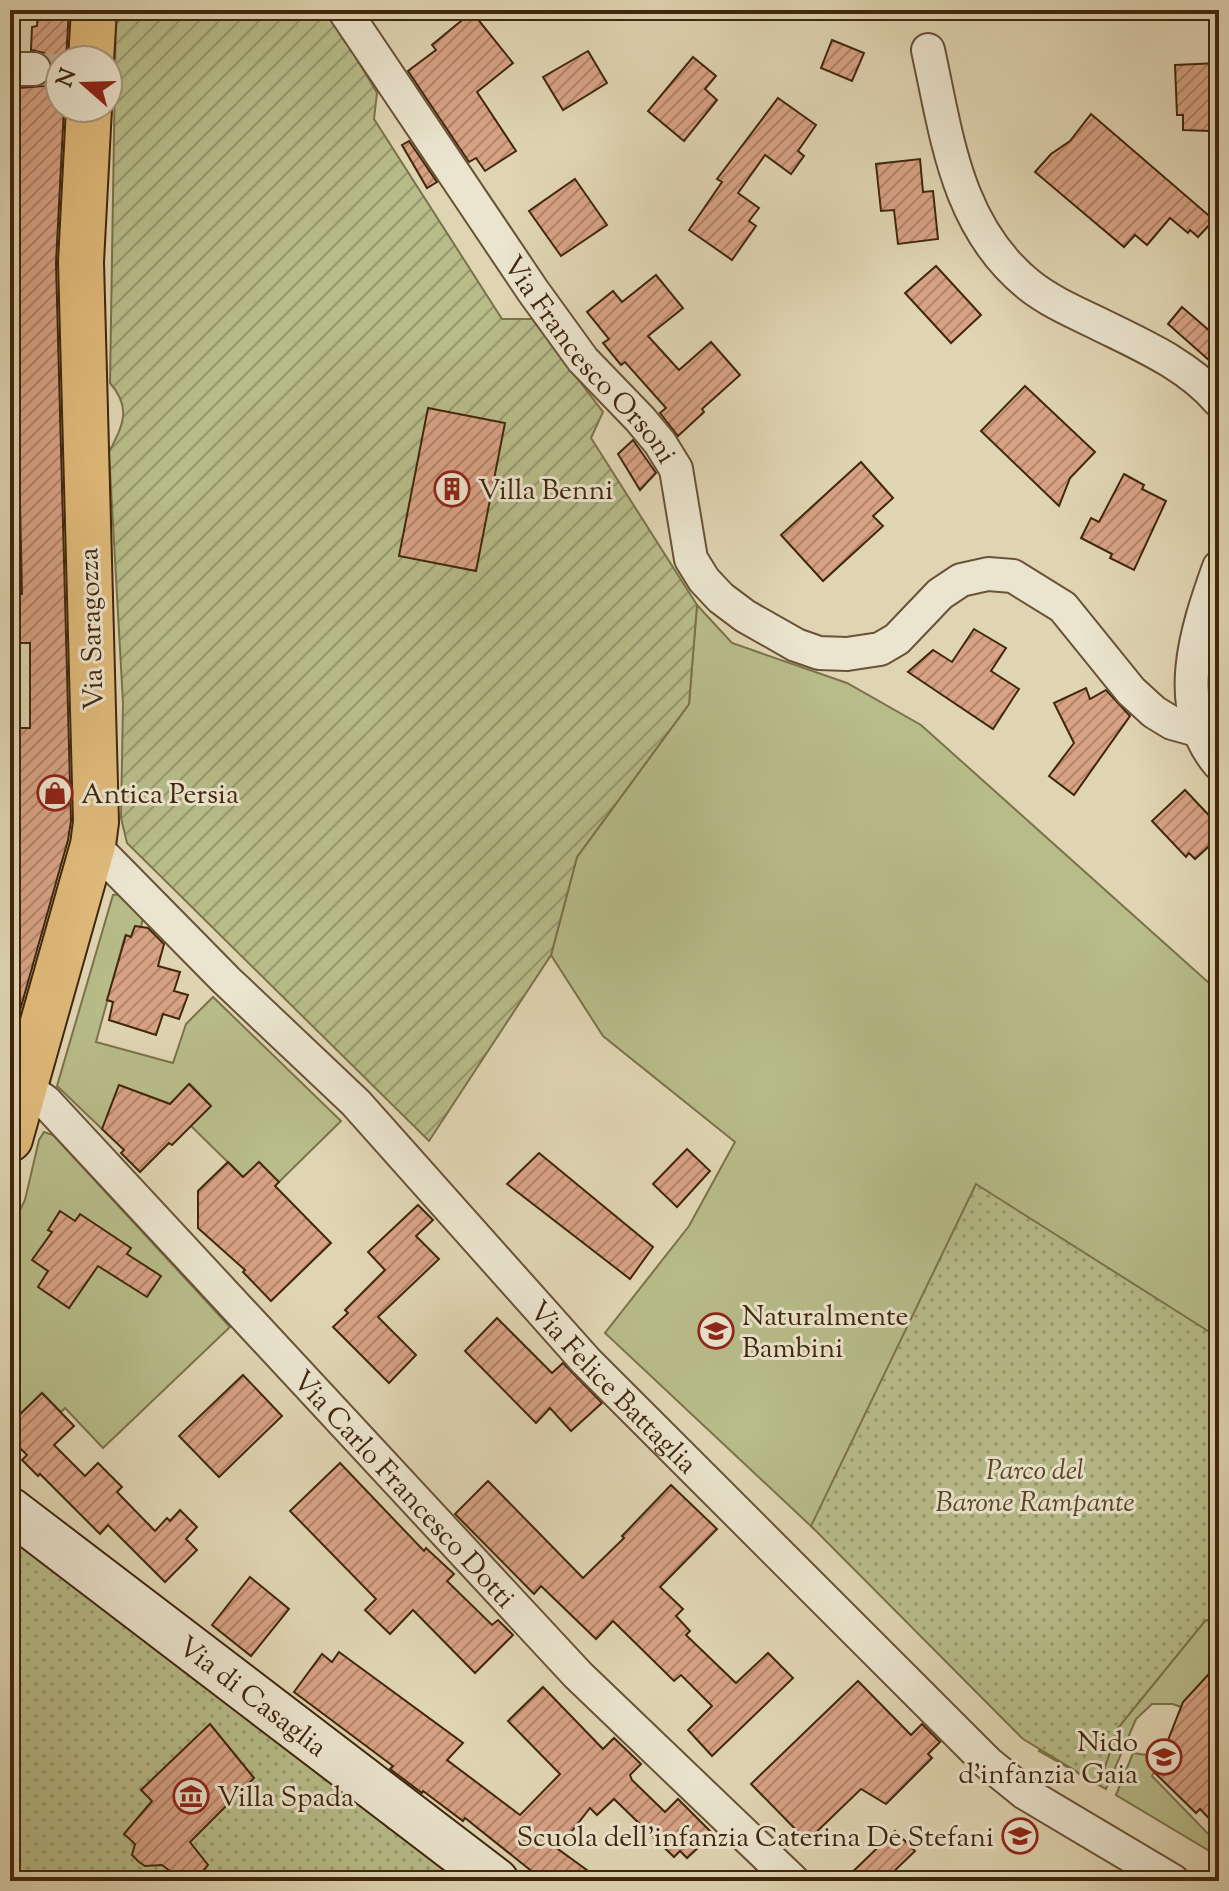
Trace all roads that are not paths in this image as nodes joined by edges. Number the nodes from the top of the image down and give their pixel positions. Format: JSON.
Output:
{"nodes":[{"id":1,"x":94,"y":10,"type":"edge"},
{"id":2,"x":344,"y":10,"type":"edge"},
{"id":3,"x":92,"y":44,"type":"edge"},
{"id":4,"x":928,"y":50,"type":"dead end"},
{"id":5,"x":88,"y":124,"type":"edge"},
{"id":6,"x":1219,"y":401,"type":"edge"},
{"id":7,"x":1219,"y":567,"type":"edge"},
{"id":8,"x":1197,"y":730,"type":"junction"},
{"id":9,"x":1219,"y":764,"type":"edge"},
{"id":10,"x":93,"y":845,"type":"junction"},
{"id":11,"x":24,"y":1087,"type":"junction"},
{"id":12,"x":10,"y":1139,"type":"edge"},
{"id":13,"x":10,"y":1510,"type":"edge"},
{"id":14,"x":496,"y":1881,"type":"edge"},
{"id":15,"x":793,"y":1881,"type":"edge"},
{"id":16,"x":1173,"y":1881,"type":"edge"}],
"edges":[{"from":1,"to":3,"type":"main road"},
{"from":2,"to":8,"type":"street","name":"Via Francesco Orsoni"},
{"from":4,"to":6,"type":"street"},
{"from":5,"to":10,"type":"main road","name":"Via Saragozza"},
{"from":7,"to":8,"type":"street"},
{"from":8,"to":9,"type":"street"},
{"from":10,"to":11,"type":"main road","name":"Via Saragozza"},
{"from":10,"to":16,"type":"street","name":"Via Felice Battaglia"},
{"from":11,"to":12,"type":"main road","name":"Via Saragozza"},
{"from":11,"to":15,"type":"street","name":"Via Carlo Francesco Dotti"},
{"from":13,"to":14,"type":"street","name":"Via di Casaglia"}]}
